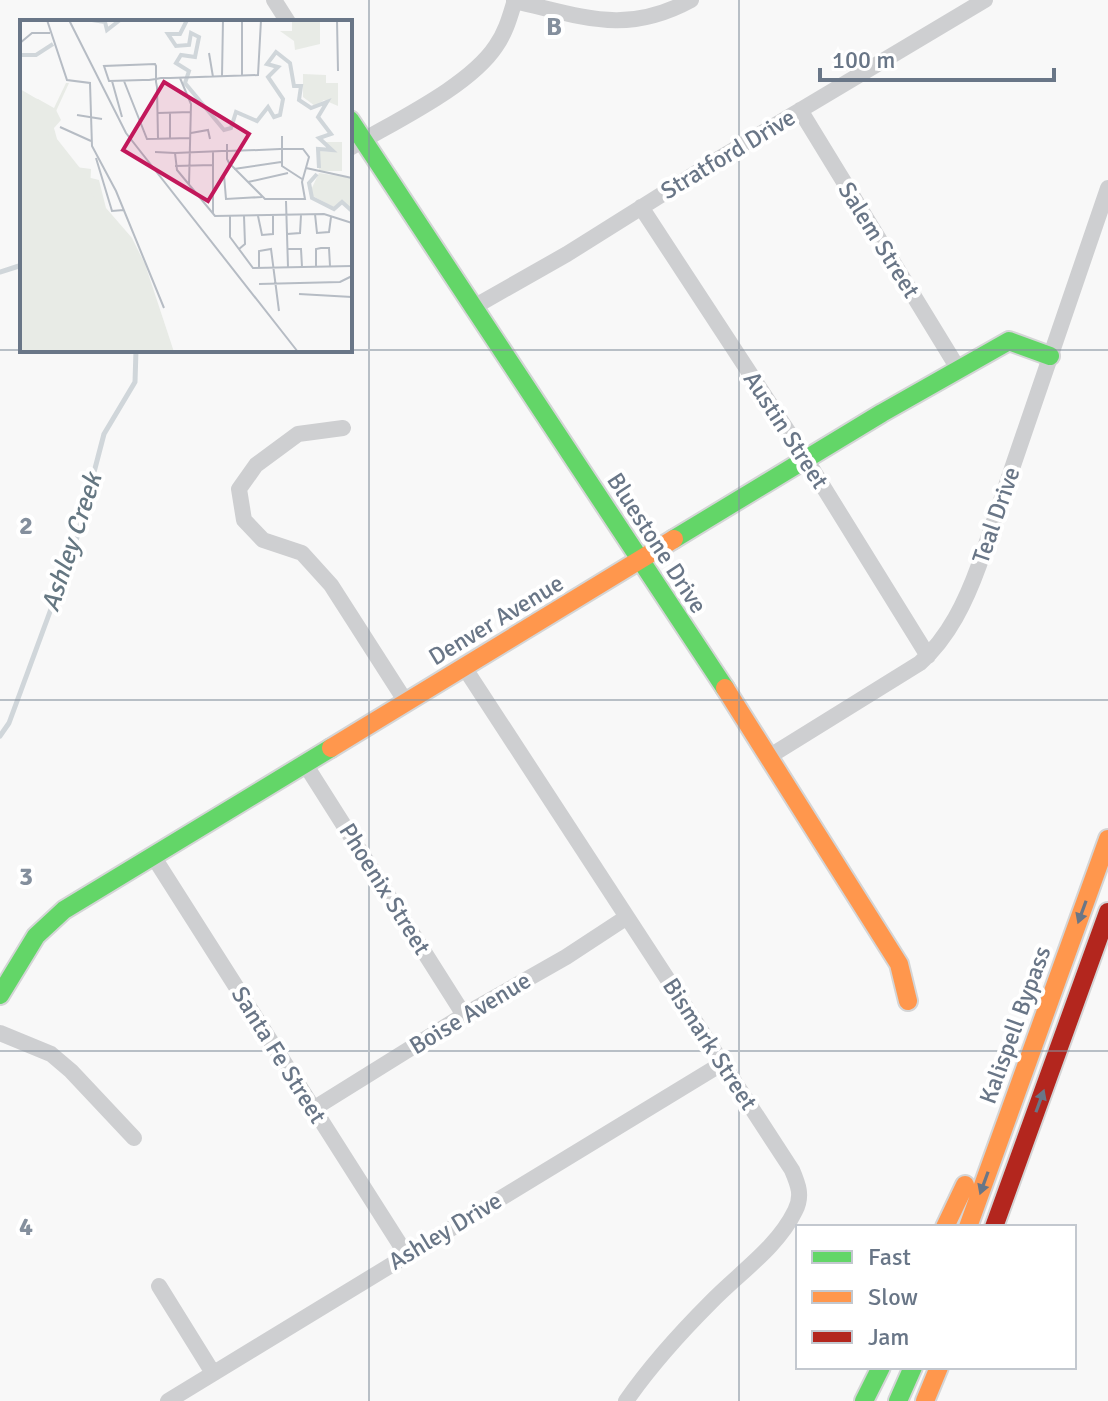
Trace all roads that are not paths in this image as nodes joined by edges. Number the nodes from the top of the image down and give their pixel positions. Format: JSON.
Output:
{"nodes":[{"id":1,"x":274,"y":0,"type":"edge"},
{"id":2,"x":514,"y":0,"type":"edge"},
{"id":3,"x":691,"y":0,"type":"edge"},
{"id":4,"x":985,"y":0,"type":"edge"},
{"id":5,"x":287,"y":20,"type":"edge"},
{"id":6,"x":800,"y":110,"type":"junction"},
{"id":7,"x":356,"y":144,"type":"edge"},
{"id":8,"x":1108,"y":188,"type":"edge"},
{"id":9,"x":641,"y":207,"type":"junction"},
{"id":10,"x":472,"y":308,"type":"junction"},
{"id":11,"x":1050,"y":356,"type":"junction"},
{"id":12,"x":959,"y":370,"type":"junction"},
{"id":13,"x":343,"y":428,"type":"dead end"},
{"id":14,"x":806,"y":459,"type":"junction"},
{"id":15,"x":639,"y":561,"type":"junction"},
{"id":16,"x":928,"y":656,"type":"junction"},
{"id":17,"x":464,"y":667,"type":"junction"},
{"id":18,"x":406,"y":702,"type":"junction"},
{"id":19,"x":770,"y":756,"type":"junction"},
{"id":20,"x":305,"y":764,"type":"junction"},
{"id":21,"x":1108,"y":839,"type":"edge"},
{"id":22,"x":153,"y":856,"type":"junction"},
{"id":23,"x":1108,"y":912,"type":"edge"},
{"id":24,"x":627,"y":917,"type":"junction"},
{"id":25,"x":0,"y":995,"type":"edge"},
{"id":26,"x":908,"y":1001,"type":"dead end"},
{"id":27,"x":464,"y":1015,"type":"junction"},
{"id":28,"x":0,"y":1033,"type":"edge"},
{"id":29,"x":723,"y":1063,"type":"junction"},
{"id":30,"x":1025,"y":1069,"type":"junction"},
{"id":31,"x":313,"y":1109,"type":"junction"},
{"id":32,"x":134,"y":1138,"type":"dead end"},
{"id":33,"x":946,"y":1225,"type":"edge"},
{"id":34,"x":969,"y":1225,"type":"edge"},
{"id":35,"x":995,"y":1225,"type":"edge"},
{"id":36,"x":406,"y":1254,"type":"junction"},
{"id":37,"x":159,"y":1286,"type":"dead end"},
{"id":38,"x":880,"y":1369,"type":"edge"},
{"id":39,"x":912,"y":1369,"type":"edge"},
{"id":40,"x":938,"y":1369,"type":"edge"},
{"id":41,"x":213,"y":1373,"type":"junction"},
{"id":42,"x":168,"y":1401,"type":"edge"},
{"id":43,"x":626,"y":1401,"type":"edge"},
{"id":44,"x":864,"y":1401,"type":"edge"},
{"id":45,"x":898,"y":1401,"type":"edge"},
{"id":46,"x":925,"y":1401,"type":"edge"}],
"edges":[{"from":1,"to":5,"type":"street"},
{"from":2,"to":3,"type":"street"},
{"from":2,"to":7,"type":"street"},
{"from":4,"to":6,"type":"street","name":"Stratford Drive"},
{"from":6,"to":9,"type":"street","name":"Stratford Drive"},
{"from":6,"to":12,"type":"street","name":"Salem Street"},
{"from":7,"to":10,"type":"main road","name":"Bluestone Drive"},
{"from":8,"to":11,"type":"street","name":"Teal Drive"},
{"from":9,"to":10,"type":"street","name":"Stratford Drive"},
{"from":9,"to":14,"type":"street","name":"Austin Street"},
{"from":10,"to":15,"type":"main road","name":"Bluestone Drive"},
{"from":11,"to":12,"type":"main road","name":"Denver Avenue"},
{"from":11,"to":16,"type":"street","name":"Teal Drive"},
{"from":12,"to":14,"type":"main road","name":"Denver Avenue"},
{"from":13,"to":18,"type":"street"},
{"from":14,"to":15,"type":"main road","name":"Denver Avenue"},
{"from":14,"to":16,"type":"street","name":"Austin Street"},
{"from":15,"to":17,"type":"main road","name":"Denver Avenue"},
{"from":15,"to":19,"type":"main road","name":"Bluestone Drive"},
{"from":16,"to":19,"type":"street","name":"Teal Drive"},
{"from":17,"to":18,"type":"main road","name":"Denver Avenue"},
{"from":17,"to":24,"type":"street","name":"Bismark Street"},
{"from":18,"to":20,"type":"main road","name":"Denver Avenue"},
{"from":19,"to":26,"type":"main road","name":"Bluestone Drive"},
{"from":20,"to":22,"type":"main road","name":"Denver Avenue"},
{"from":20,"to":27,"type":"street","name":"Phoenix Street"},
{"from":21,"to":30,"type":"main road","name":"Kalispell Bypass","one_way":true},
{"from":22,"to":25,"type":"main road","name":"Denver Avenue"},
{"from":22,"to":31,"type":"street","name":"Santa Fe Street"},
{"from":35,"to":23,"type":"main road","name":"Kalispell Bypass","one_way":true},
{"from":24,"to":27,"type":"street","name":"Boise Avenue"},
{"from":24,"to":29,"type":"street","name":"Bismark Street"},
{"from":27,"to":31,"type":"street","name":"Boise Avenue"},
{"from":28,"to":32,"type":"street"},
{"from":29,"to":36,"type":"street","name":"Ashley Drive"},
{"from":29,"to":43,"type":"street","name":"Bismark Street"},
{"from":30,"to":33,"type":"main road"},
{"from":30,"to":34,"type":"main road","name":"Kalispell Bypass","one_way":true},
{"from":31,"to":36,"type":"street","name":"Santa Fe Street"},
{"from":36,"to":41,"type":"street","name":"Ashley Drive"},
{"from":37,"to":41,"type":"street"},
{"from":38,"to":44,"type":"main road"},
{"from":39,"to":45,"type":"main road"},
{"from":40,"to":46,"type":"main road"},
{"from":41,"to":42,"type":"street","name":"Ashley Drive"}]}
